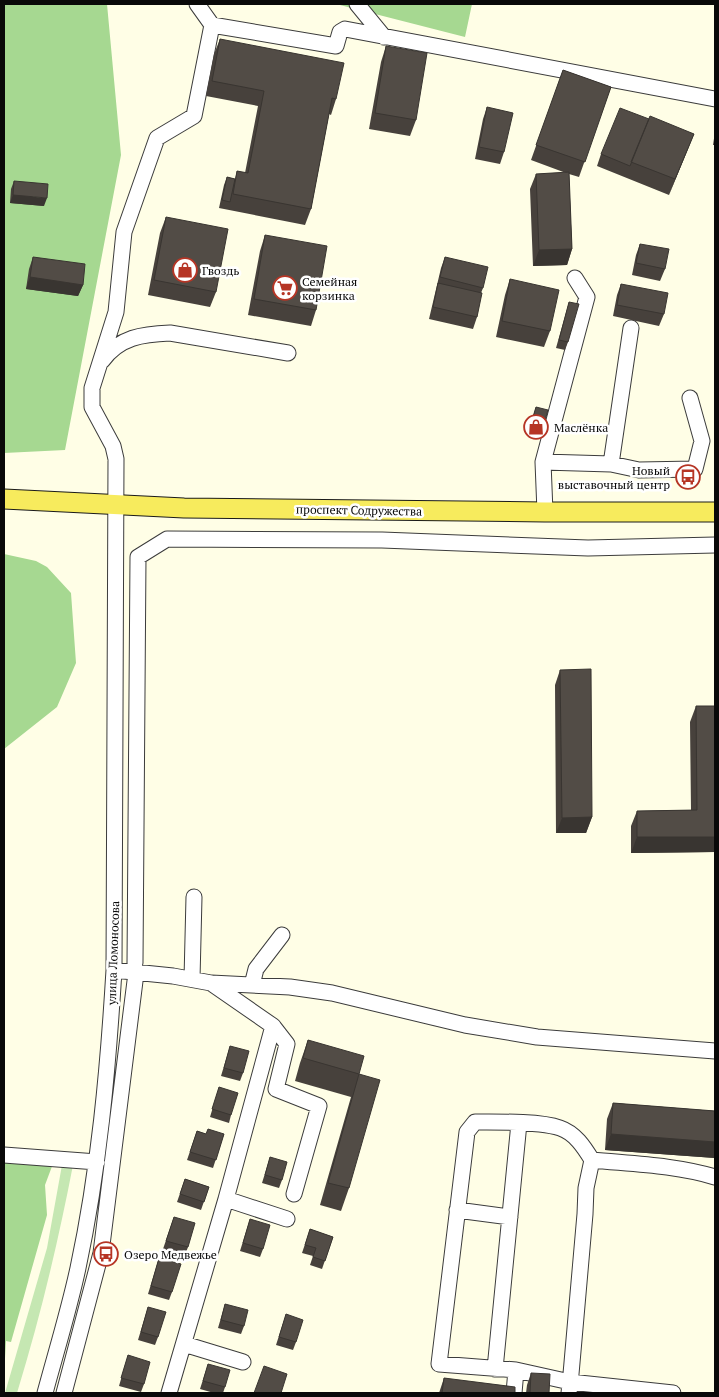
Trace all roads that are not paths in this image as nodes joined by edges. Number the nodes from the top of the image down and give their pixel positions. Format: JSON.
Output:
{"nodes":[{"id":1,"x":197,"y":4,"type":"edge"},
{"id":2,"x":357,"y":4,"type":"edge"},
{"id":3,"x":212,"y":25,"type":"junction"},
{"id":4,"x":384,"y":37,"type":"junction"},
{"id":5,"x":715,"y":99,"type":"edge"},
{"id":6,"x":575,"y":278,"type":"dead end"},
{"id":7,"x":631,"y":328,"type":"dead end"},
{"id":8,"x":288,"y":353,"type":"dead end"},
{"id":9,"x":96,"y":370,"type":"junction"},
{"id":10,"x":690,"y":398,"type":"dead end"},
{"id":11,"x":543,"y":462,"type":"junction"},
{"id":12,"x":611,"y":464,"type":"junction"},
{"id":13,"x":4,"y":499,"type":"edge"},
{"id":14,"x":117,"y":506,"type":"junction"},
{"id":15,"x":544,"y":512,"type":"junction"},
{"id":16,"x":715,"y":512,"type":"edge"},
{"id":17,"x":715,"y":545,"type":"edge"},
{"id":18,"x":194,"y":897,"type":"dead end"},
{"id":19,"x":282,"y":935,"type":"dead end"},
{"id":20,"x":134,"y":963,"type":"dead end"},
{"id":21,"x":114,"y":970,"type":"junction"},
{"id":22,"x":192,"y":978,"type":"junction"},
{"id":23,"x":135,"y":981,"type":"dead end"},
{"id":24,"x":211,"y":983,"type":"junction"},
{"id":25,"x":252,"y":985,"type":"junction"},
{"id":26,"x":273,"y":1026,"type":"junction"},
{"id":27,"x":715,"y":1051,"type":"edge"},
{"id":28,"x":519,"y":1123,"type":"junction"},
{"id":29,"x":4,"y":1155,"type":"edge"},
{"id":30,"x":592,"y":1160,"type":"junction"},
{"id":31,"x":97,"y":1162,"type":"junction"},
{"id":32,"x":715,"y":1177,"type":"edge"},
{"id":33,"x":294,"y":1194,"type":"dead end"},
{"id":34,"x":226,"y":1199,"type":"junction"},
{"id":35,"x":457,"y":1210,"type":"junction"},
{"id":36,"x":510,"y":1217,"type":"junction"},
{"id":37,"x":287,"y":1219,"type":"dead end"},
{"id":38,"x":184,"y":1344,"type":"junction"},
{"id":39,"x":243,"y":1362,"type":"dead end"},
{"id":40,"x":495,"y":1369,"type":"junction"},
{"id":41,"x":516,"y":1370,"type":"junction"},
{"id":42,"x":570,"y":1388,"type":"edge"},
{"id":43,"x":45,"y":1393,"type":"edge"},
{"id":44,"x":64,"y":1393,"type":"edge"},
{"id":45,"x":169,"y":1393,"type":"edge"},
{"id":46,"x":514,"y":1393,"type":"edge"},
{"id":47,"x":673,"y":1393,"type":"edge"}],
"edges":[{"from":1,"to":3,"type":"street"},
{"from":2,"to":4,"type":"street"},
{"from":3,"to":4,"type":"street"},
{"from":3,"to":9,"type":"street","name":"улица Ломоносова"},
{"from":4,"to":5,"type":"street"},
{"from":6,"to":11,"type":"street"},
{"from":7,"to":12,"type":"street"},
{"from":8,"to":9,"type":"street"},
{"from":9,"to":14,"type":"street","name":"улица Ломоносова"},
{"from":10,"to":12,"type":"street"},
{"from":11,"to":12,"type":"street"},
{"from":11,"to":15,"type":"street"},
{"from":13,"to":14,"type":"main road","name":"проспект Содружества"},
{"from":14,"to":15,"type":"main road","name":"проспект Содружества"},
{"from":14,"to":21,"type":"street","name":"улица Ломоносова"},
{"from":15,"to":16,"type":"main road","name":"проспект Содружества"},
{"from":17,"to":20,"type":"street"},
{"from":18,"to":22,"type":"street"},
{"from":19,"to":25,"type":"street"},
{"from":21,"to":22,"type":"street"},
{"from":21,"to":31,"type":"street","name":"улица Ломоносова"},
{"from":22,"to":24,"type":"street"},
{"from":23,"to":44,"type":"street"},
{"from":24,"to":25,"type":"street"},
{"from":24,"to":26,"type":"street"},
{"from":25,"to":27,"type":"street"},
{"from":26,"to":33,"type":"street"},
{"from":26,"to":34,"type":"street"},
{"from":28,"to":30,"type":"street"},
{"from":28,"to":35,"type":"street"},
{"from":28,"to":36,"type":"street"},
{"from":29,"to":31,"type":"street"},
{"from":30,"to":32,"type":"street"},
{"from":30,"to":42,"type":"street"},
{"from":31,"to":43,"type":"street","name":"улица Ломоносова"},
{"from":34,"to":37,"type":"street"},
{"from":34,"to":38,"type":"street"},
{"from":35,"to":36,"type":"street"},
{"from":35,"to":40,"type":"street"},
{"from":36,"to":40,"type":"street"},
{"from":38,"to":39,"type":"street"},
{"from":38,"to":45,"type":"street"},
{"from":40,"to":41,"type":"street"},
{"from":41,"to":42,"type":"street"},
{"from":41,"to":46,"type":"street"},
{"from":42,"to":47,"type":"street"}]}
